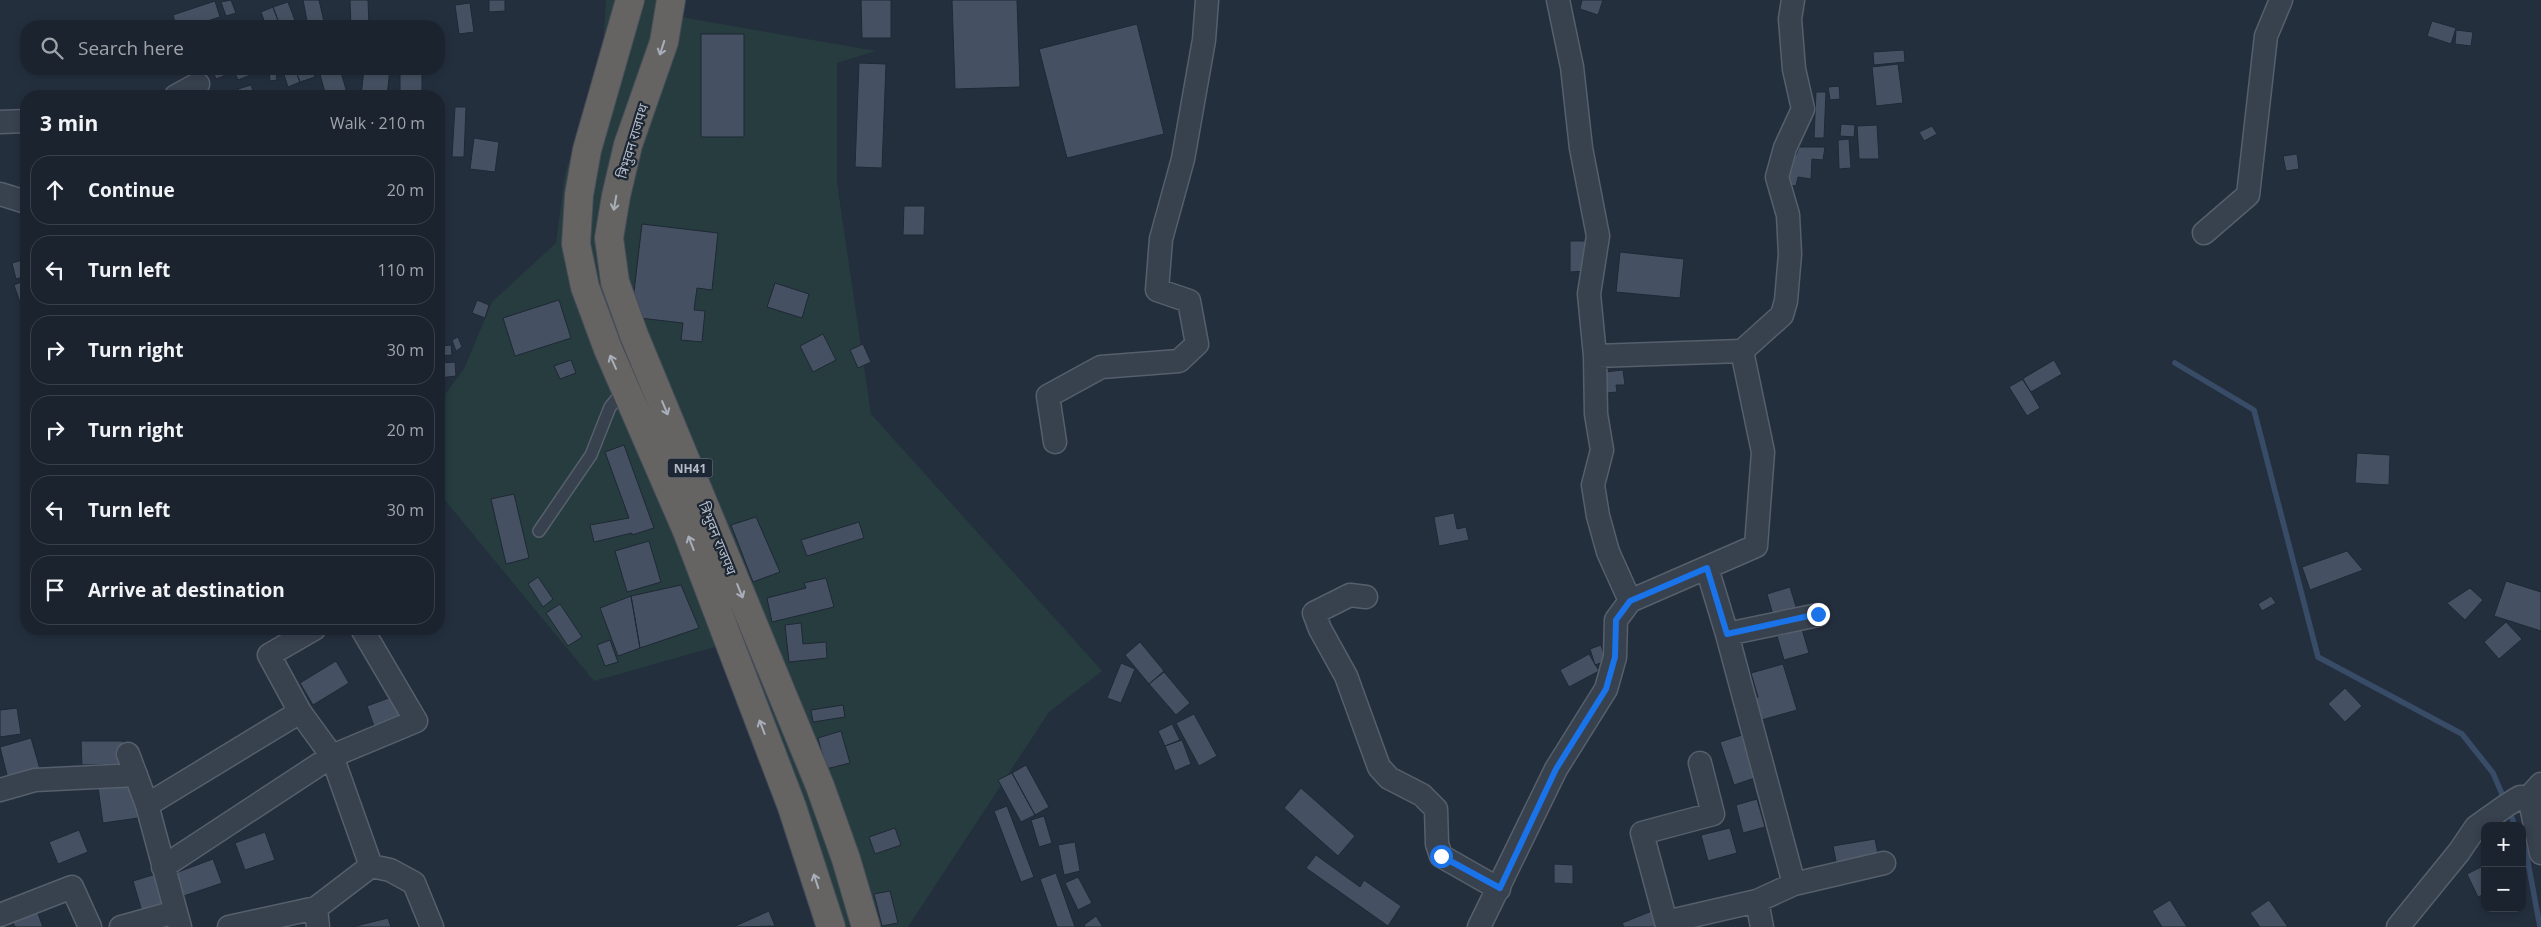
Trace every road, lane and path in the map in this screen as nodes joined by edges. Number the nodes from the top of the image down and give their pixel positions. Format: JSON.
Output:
{"nodes":[{"id":1,"x":630,"y":0,"type":"edge"},
{"id":2,"x":671,"y":0,"type":"edge"},
{"id":3,"x":1207,"y":0,"type":"edge"},
{"id":4,"x":1558,"y":0,"type":"edge"},
{"id":5,"x":1792,"y":0,"type":"edge"},
{"id":6,"x":2281,"y":0,"type":"edge"},
{"id":7,"x":198,"y":84,"type":"dead end"},
{"id":8,"x":187,"y":90,"type":"edge"},
{"id":9,"x":20,"y":121,"type":"edge"},
{"id":10,"x":0,"y":122,"type":"edge"},
{"id":11,"x":0,"y":194,"type":"edge"},
{"id":12,"x":20,"y":202,"type":"edge"},
{"id":13,"x":20,"y":205,"type":"edge"},
{"id":14,"x":0,"y":209,"type":"edge"},
{"id":15,"x":2204,"y":233,"type":"dead end"},
{"id":16,"x":1742,"y":351,"type":"junction"},
{"id":17,"x":1595,"y":356,"type":"junction"},
{"id":18,"x":639,"y":385,"type":"junction"},
{"id":19,"x":1054,"y":442,"type":"dead end"},
{"id":20,"x":539,"y":531,"type":"dead end"},
{"id":21,"x":1707,"y":568,"type":"junction"},
{"id":22,"x":1366,"y":597,"type":"dead end"},
{"id":23,"x":1630,"y":601,"type":"junction"},
{"id":24,"x":1818,"y":614,"type":"dead end"},
{"id":25,"x":1727,"y":634,"type":"junction"},
{"id":26,"x":304,"y":635,"type":"edge"},
{"id":27,"x":366,"y":635,"type":"edge"},
{"id":28,"x":300,"y":712,"type":"junction"},
{"id":29,"x":128,"y":754,"type":"dead end"},
{"id":30,"x":332,"y":756,"type":"junction"},
{"id":31,"x":1700,"y":763,"type":"dead end"},
{"id":32,"x":136,"y":775,"type":"junction"},
{"id":33,"x":0,"y":790,"type":"edge"},
{"id":34,"x":2524,"y":796,"type":"edge"},
{"id":35,"x":146,"y":805,"type":"junction"},
{"id":36,"x":2541,"y":854,"type":"edge"},
{"id":37,"x":1884,"y":863,"type":"dead end"},
{"id":38,"x":371,"y":866,"type":"junction"},
{"id":39,"x":163,"y":867,"type":"junction"},
{"id":40,"x":1794,"y":884,"type":"junction"},
{"id":41,"x":1500,"y":888,"type":"junction"},
{"id":42,"x":1757,"y":901,"type":"junction"},
{"id":43,"x":0,"y":915,"type":"edge"},
{"id":44,"x":317,"y":918,"type":"edge"},
{"id":45,"x":177,"y":920,"type":"edge"},
{"id":46,"x":90,"y":927,"type":"edge"},
{"id":47,"x":121,"y":927,"type":"edge"},
{"id":48,"x":229,"y":927,"type":"edge"},
{"id":49,"x":432,"y":927,"type":"edge"},
{"id":50,"x":831,"y":927,"type":"edge"},
{"id":51,"x":866,"y":927,"type":"edge"},
{"id":52,"x":1479,"y":927,"type":"edge"},
{"id":53,"x":1762,"y":927,"type":"edge"},
{"id":54,"x":2398,"y":927,"type":"edge"}],
"edges":[{"from":18,"to":1,"type":"highway","name":"त्रिभुवन राजपथ","number":"NH41","one_way":true},
{"from":2,"to":18,"type":"highway","name":"त्रिभुवन राजपथ","number":"NH41","one_way":true},
{"from":3,"to":19,"type":"street"},
{"from":4,"to":17,"type":"street"},
{"from":5,"to":16,"type":"street"},
{"from":6,"to":15,"type":"street"},
{"from":7,"to":8,"type":"street"},
{"from":9,"to":10,"type":"street"},
{"from":11,"to":12,"type":"street"},
{"from":13,"to":14,"type":"street"},
{"from":16,"to":17,"type":"street"},
{"from":16,"to":21,"type":"street"},
{"from":17,"to":23,"type":"street"},
{"from":18,"to":20,"type":"lane"},
{"from":50,"to":18,"type":"highway","name":"त्रिभुवन राजपथ","number":"NH41","one_way":true},
{"from":18,"to":51,"type":"highway","name":"त्रिभुवन राजपथ","number":"NH41","one_way":true},
{"from":21,"to":23,"type":"street"},
{"from":21,"to":25,"type":"street"},
{"from":22,"to":41,"type":"street"},
{"from":23,"to":41,"type":"street"},
{"from":24,"to":25,"type":"street"},
{"from":25,"to":40,"type":"street"},
{"from":26,"to":28,"type":"street"},
{"from":27,"to":30,"type":"street"},
{"from":28,"to":30,"type":"street"},
{"from":28,"to":35,"type":"street"},
{"from":29,"to":32,"type":"street"},
{"from":30,"to":38,"type":"street"},
{"from":30,"to":39,"type":"street"},
{"from":31,"to":42,"type":"street"},
{"from":32,"to":33,"type":"street"},
{"from":32,"to":35,"type":"street"},
{"from":34,"to":36,"type":"street"},
{"from":34,"to":54,"type":"street"},
{"from":35,"to":39,"type":"street"},
{"from":37,"to":40,"type":"street"},
{"from":38,"to":44,"type":"street"},
{"from":38,"to":49,"type":"street"},
{"from":39,"to":45,"type":"street"},
{"from":40,"to":42,"type":"street"},
{"from":41,"to":52,"type":"street"},
{"from":42,"to":53,"type":"street"},
{"from":43,"to":46,"type":"street"},
{"from":44,"to":48,"type":"street"},
{"from":45,"to":47,"type":"street"}]}
